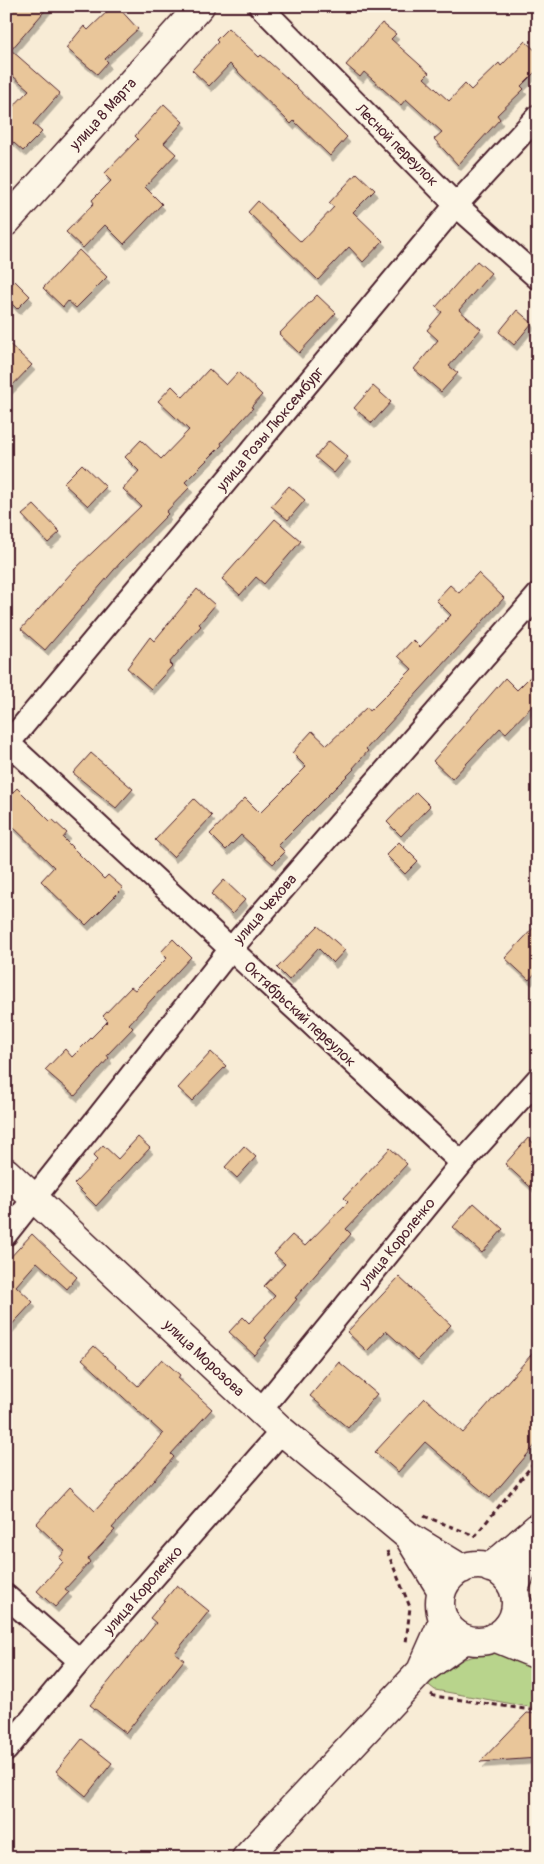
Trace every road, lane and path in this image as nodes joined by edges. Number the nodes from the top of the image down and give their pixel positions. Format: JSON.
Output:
{"nodes":[{"id":1,"x":200,"y":6,"type":"edge"},
{"id":2,"x":260,"y":6,"type":"edge"},
{"id":3,"x":538,"y":116,"type":"edge"},
{"id":4,"x":456,"y":205,"type":"junction"},
{"id":5,"x":6,"y":222,"type":"edge"},
{"id":6,"x":538,"y":278,"type":"edge"},
{"id":7,"x":538,"y":596,"type":"edge"},
{"id":8,"x":7,"y":744,"type":"edge"},
{"id":9,"x":230,"y":950,"type":"junction"},
{"id":10,"x":538,"y":1079,"type":"edge"},
{"id":11,"x":462,"y":1163,"type":"junction"},
{"id":12,"x":6,"y":1172,"type":"edge"},
{"id":13,"x":35,"y":1200,"type":"junction"},
{"id":14,"x":6,"y":1234,"type":"edge"},
{"id":15,"x":260,"y":1411,"type":"junction"},
{"id":16,"x":282,"y":1432,"type":"junction"},
{"id":17,"x":538,"y":1527,"type":"edge"},
{"id":18,"x":538,"y":1532,"type":"edge"},
{"id":19,"x":408,"y":1536,"type":"junction"},
{"id":20,"x":490,"y":1568,"type":"junction"},
{"id":21,"x":462,"y":1569,"type":"junction"},
{"id":22,"x":442,"y":1590,"type":"junction"},
{"id":23,"x":6,"y":1596,"type":"edge"},
{"id":24,"x":516,"y":1596,"type":"junction"},
{"id":25,"x":444,"y":1620,"type":"junction"},
{"id":26,"x":538,"y":1635,"type":"edge"},
{"id":27,"x":494,"y":1637,"type":"junction"},
{"id":28,"x":465,"y":1639,"type":"junction"},
{"id":29,"x":538,"y":1655,"type":"edge"},
{"id":30,"x":80,"y":1661,"type":"junction"},
{"id":31,"x":421,"y":1671,"type":"junction"},
{"id":32,"x":6,"y":1750,"type":"edge"},
{"id":33,"x":246,"y":1858,"type":"edge"}],
"edges":[{"from":1,"to":5,"type":"street","name":"улица 8 Марта"},
{"from":2,"to":4,"type":"street","name":"Лесной переулок"},
{"from":3,"to":4,"type":"street","name":"улица Розы Люксембург"},
{"from":4,"to":6,"type":"street","name":"Лесной переулок"},
{"from":4,"to":8,"type":"street","name":"улица Розы Люксембург"},
{"from":7,"to":9,"type":"street","name":"улица Чехова"},
{"from":8,"to":9,"type":"street","name":"Октябрьский переулок"},
{"from":9,"to":11,"type":"street","name":"Октябрьский переулок"},
{"from":9,"to":13,"type":"street","name":"улица Чехова"},
{"from":10,"to":11,"type":"street","name":"улица Короленко"},
{"from":11,"to":15,"type":"street","name":"улица Короленко"},
{"from":12,"to":13,"type":"street","name":"улица Морозова"},
{"from":13,"to":14,"type":"street","name":"улица Чехова"},
{"from":13,"to":15,"type":"street","name":"улица Морозова"},
{"from":15,"to":16,"type":"street","name":"улица Морозова"},
{"from":16,"to":19,"type":"street","name":"улица Морозова"},
{"from":16,"to":30,"type":"street","name":"улица Короленко"},
{"from":17,"to":20,"type":"street"},
{"from":18,"to":24,"type":"street"},
{"from":19,"to":21,"type":"street"},
{"from":19,"to":22,"type":"street"},
{"from":20,"to":21,"type":"street"},
{"from":20,"to":24,"type":"street"},
{"from":21,"to":22,"type":"street"},
{"from":22,"to":25,"type":"street"},
{"from":23,"to":30,"type":"street"},
{"from":24,"to":26,"type":"street"},
{"from":24,"to":27,"type":"street"},
{"from":25,"to":28,"type":"street"},
{"from":25,"to":31,"type":"street"},
{"from":27,"to":28,"type":"street"},
{"from":27,"to":29,"type":"street"},
{"from":28,"to":31,"type":"street"},
{"from":30,"to":32,"type":"street","name":"улица Короленко"},
{"from":31,"to":33,"type":"street"}]}
